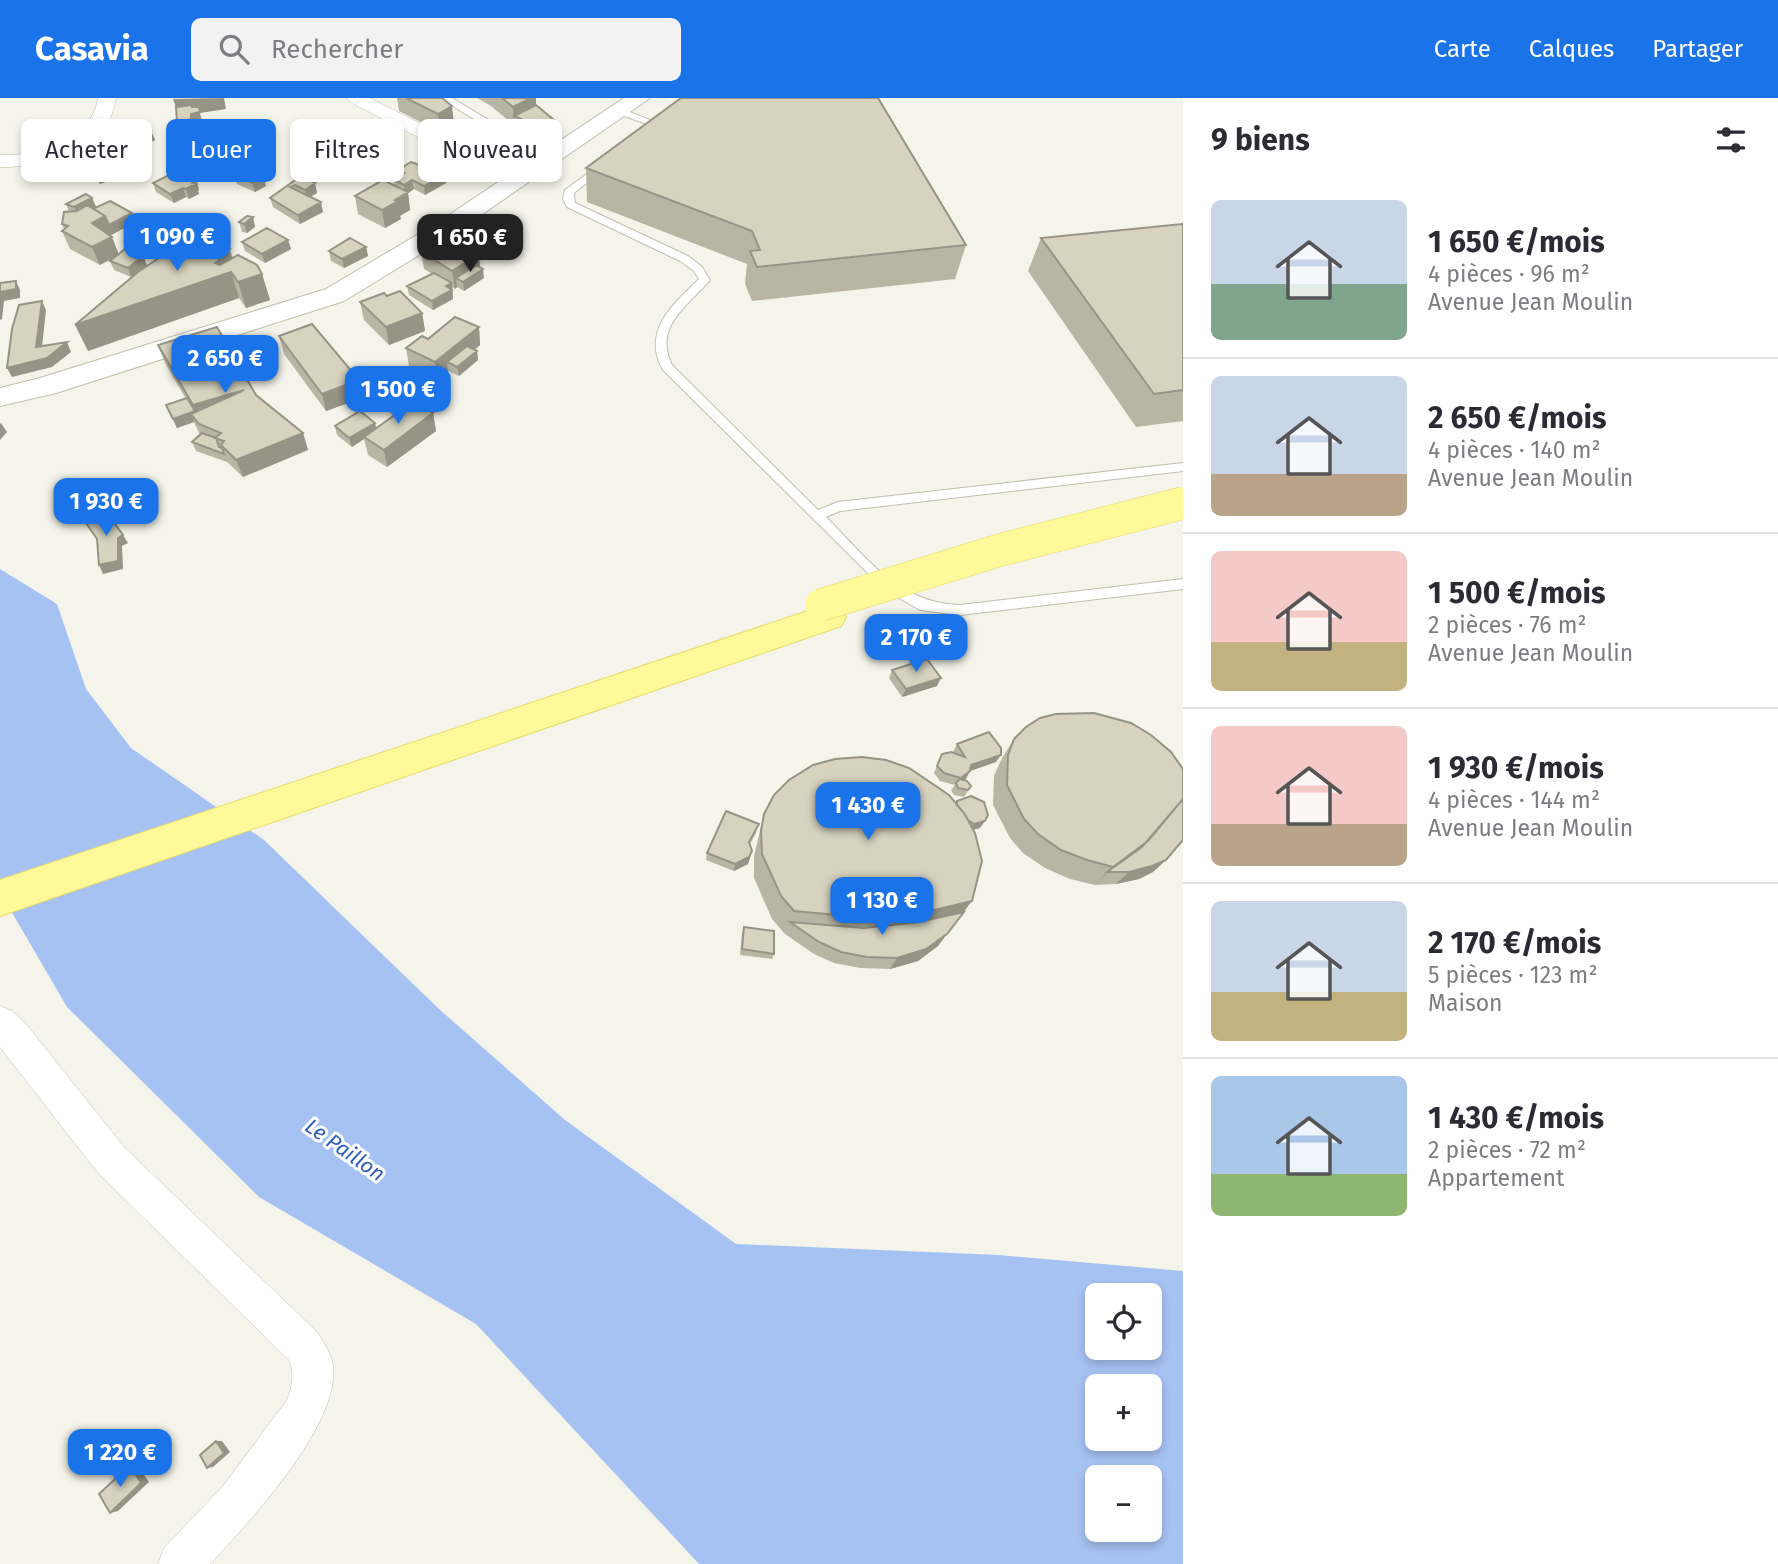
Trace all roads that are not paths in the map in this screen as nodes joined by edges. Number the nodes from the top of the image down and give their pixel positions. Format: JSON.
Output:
{"nodes":[{"id":1,"x":107,"y":98,"type":"edge"},
{"id":2,"x":356,"y":98,"type":"edge"},
{"id":3,"x":445,"y":98,"type":"edge"},
{"id":4,"x":639,"y":98,"type":"edge"},
{"id":5,"x":619,"y":111,"type":"junction"},
{"id":6,"x":481,"y":119,"type":"edge"},
{"id":7,"x":418,"y":131,"type":"edge"},
{"id":8,"x":647,"y":133,"type":"edge"},
{"id":9,"x":562,"y":150,"type":"edge"},
{"id":10,"x":616,"y":156,"type":"edge"},
{"id":11,"x":0,"y":161,"type":"edge"},
{"id":12,"x":513,"y":182,"type":"edge"},
{"id":13,"x":0,"y":397,"type":"edge"},
{"id":14,"x":1183,"y":467,"type":"edge"},
{"id":15,"x":1183,"y":503,"type":"edge"},
{"id":16,"x":818,"y":515,"type":"junction"},
{"id":17,"x":1183,"y":518,"type":"edge"},
{"id":18,"x":1183,"y":583,"type":"edge"},
{"id":19,"x":825,"y":611,"type":"junction"},
{"id":20,"x":277,"y":795,"type":"junction"},
{"id":21,"x":0,"y":878,"type":"edge"},
{"id":22,"x":0,"y":898,"type":"edge"},
{"id":23,"x":0,"y":1023,"type":"edge"},
{"id":24,"x":180,"y":1564,"type":"edge"}],
"edges":[{"from":1,"to":11,"type":"street"},
{"from":2,"to":7,"type":"street"},
{"from":3,"to":6,"type":"lane"},
{"from":4,"to":5,"type":"street"},
{"from":5,"to":8,"type":"lane"},
{"from":5,"to":9,"type":"street"},
{"from":10,"to":16,"type":"lane"},
{"from":12,"to":13,"type":"street"},
{"from":14,"to":16,"type":"lane"},
{"from":15,"to":19,"type":"main road","bridge":true},
{"from":16,"to":18,"type":"lane"},
{"from":17,"to":19,"type":"main road"},
{"from":19,"to":20,"type":"main road"},
{"from":20,"to":21,"type":"main road"},
{"from":20,"to":22,"type":"main road"},
{"from":23,"to":24,"type":"street"}]}
